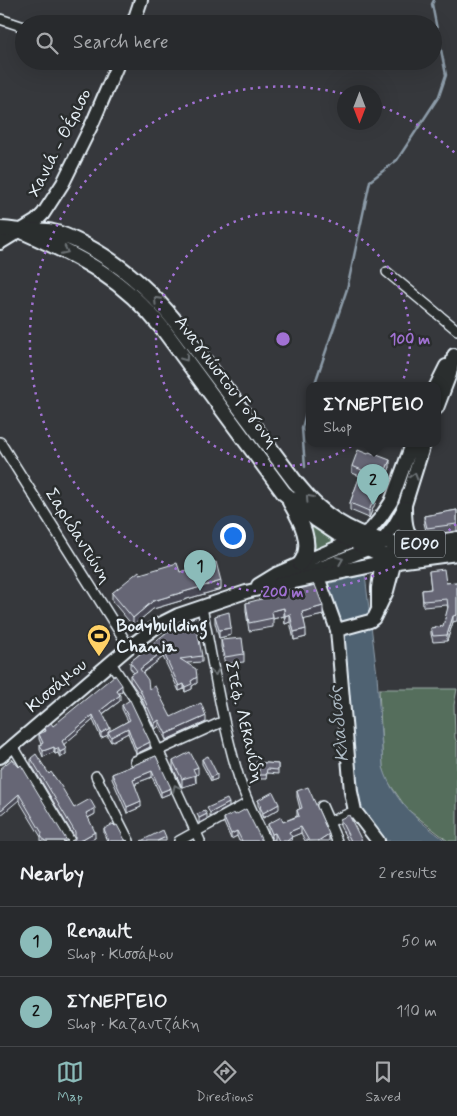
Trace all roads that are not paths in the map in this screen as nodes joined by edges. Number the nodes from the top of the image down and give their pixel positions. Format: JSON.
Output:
{"nodes":[{"id":1,"x":141,"y":0,"type":"edge"},
{"id":2,"x":136,"y":15,"type":"edge"},
{"id":3,"x":0,"y":18,"type":"edge"},
{"id":4,"x":15,"y":24,"type":"edge"},
{"id":5,"x":112,"y":70,"type":"edge"},
{"id":6,"x":0,"y":229,"type":"edge"},
{"id":7,"x":21,"y":231,"type":"junction"},
{"id":8,"x":0,"y":243,"type":"edge"},
{"id":9,"x":387,"y":272,"type":"dead end"},
{"id":10,"x":457,"y":330,"type":"edge"},
{"id":11,"x":456,"y":353,"type":"edge"},
{"id":12,"x":438,"y":382,"type":"edge"},
{"id":13,"x":441,"y":398,"type":"edge"},
{"id":14,"x":0,"y":442,"type":"edge"},
{"id":15,"x":411,"y":447,"type":"edge"},
{"id":16,"x":423,"y":447,"type":"edge"},
{"id":17,"x":284,"y":493,"type":"junction"},
{"id":18,"x":404,"y":508,"type":"junction"},
{"id":19,"x":358,"y":538,"type":"junction"},
{"id":20,"x":457,"y":539,"type":"edge"},
{"id":21,"x":383,"y":540,"type":"junction"},
{"id":22,"x":422,"y":544,"type":"junction"},
{"id":23,"x":368,"y":549,"type":"junction"},
{"id":24,"x":457,"y":553,"type":"edge"},
{"id":25,"x":387,"y":560,"type":"junction"},
{"id":26,"x":300,"y":564,"type":"junction"},
{"id":27,"x":318,"y":577,"type":"junction"},
{"id":28,"x":280,"y":584,"type":"junction"},
{"id":29,"x":246,"y":592,"type":"junction"},
{"id":30,"x":202,"y":607,"type":"junction"},
{"id":31,"x":339,"y":630,"type":"junction"},
{"id":32,"x":129,"y":647,"type":"junction"},
{"id":33,"x":111,"y":663,"type":"junction"},
{"id":34,"x":224,"y":721,"type":"junction"},
{"id":35,"x":13,"y":746,"type":"junction"},
{"id":36,"x":158,"y":750,"type":"junction"},
{"id":37,"x":0,"y":757,"type":"edge"},
{"id":38,"x":135,"y":761,"type":"dead end"},
{"id":39,"x":96,"y":776,"type":"dead end"},
{"id":40,"x":248,"y":803,"type":"junction"},
{"id":41,"x":322,"y":806,"type":"dead end"},
{"id":42,"x":355,"y":811,"type":"junction"},
{"id":43,"x":329,"y":822,"type":"junction"},
{"id":44,"x":196,"y":832,"type":"junction"},
{"id":45,"x":70,"y":841,"type":"edge"},
{"id":46,"x":129,"y":841,"type":"edge"},
{"id":47,"x":179,"y":841,"type":"edge"},
{"id":48,"x":200,"y":841,"type":"edge"},
{"id":49,"x":266,"y":841,"type":"edge"},
{"id":50,"x":337,"y":841,"type":"edge"},
{"id":51,"x":378,"y":841,"type":"edge"}],
"edges":[{"from":1,"to":2,"type":"main road"},
{"from":3,"to":4,"type":"street"},
{"from":5,"to":7,"type":"main road","name":"Χανιά - Θέρισο"},
{"from":6,"to":7,"type":"main road","name":"Αναγνώστου Γογονή"},
{"from":7,"to":8,"type":"main road","name":"Χανιά - Θέρισο"},
{"from":7,"to":17,"type":"main road","name":"Αναγνώστου Γογονή","one_way":true},
{"from":19,"to":7,"type":"main road","name":"Αναγνώστου Γογονή","one_way":true},
{"from":9,"to":10,"type":"street"},
{"from":11,"to":12,"type":"main road"},
{"from":11,"to":13,"type":"main road"},
{"from":14,"to":32,"type":"street","name":"Σαριδαντώνη"},
{"from":15,"to":19,"type":"main road"},
{"from":18,"to":16,"type":"main road","one_way":true},
{"from":17,"to":19,"type":"main road","name":"Αναγνώστου Γογονή"},
{"from":17,"to":26,"type":"main road"},
{"from":18,"to":21,"type":"main road"},
{"from":18,"to":22,"type":"main road"},
{"from":19,"to":21,"type":"main road","number":"ΕΟ90"},
{"from":19,"to":23,"type":"main road","name":"Αναγνώστου Γογονή","number":"ΕΟ90"},
{"from":19,"to":26,"type":"main road","name":"Κισσάμου","number":"ΕΟ90"},
{"from":20,"to":22,"type":"main road","number":"ΕΟ90"},
{"from":21,"to":22,"type":"main road","number":"ΕΟ90"},
{"from":21,"to":23,"type":"main road","name":"Κισσάμου","number":"ΕΟ90"},
{"from":21,"to":25,"type":"main road"},
{"from":23,"to":25,"type":"main road","name":"Αναγνώστου Γογονή","number":"ΕΟ90"},
{"from":28,"to":23,"type":"main road","name":"Κισσάμου","number":"ΕΟ90","one_way":true},
{"from":24,"to":25,"type":"main road","number":"ΕΟ90"},
{"from":25,"to":27,"type":"main road","number":"ΕΟ90"},
{"from":25,"to":31,"type":"main road"},
{"from":26,"to":29,"type":"main road","name":"Κισσάμου","number":"ΕΟ90"},
{"from":27,"to":28,"type":"main road","number":"ΕΟ90"},
{"from":27,"to":31,"type":"main road"},
{"from":28,"to":29,"type":"main road","name":"Κισσάμου","number":"ΕΟ90"},
{"from":29,"to":30,"type":"main road","name":"Κισσάμου","number":"ΕΟ90"},
{"from":30,"to":32,"type":"main road","name":"Κισσάμου","number":"ΕΟ90"},
{"from":30,"to":34,"type":"street","name":"Στεφ. Λεκανίδη","one_way":true},
{"from":31,"to":42,"type":"main road"},
{"from":32,"to":33,"type":"main road","name":"Κισσάμου","number":"ΕΟ90"},
{"from":33,"to":35,"type":"main road","name":"Κισσάμου","number":"ΕΟ90"},
{"from":33,"to":36,"type":"street"},
{"from":34,"to":36,"type":"street"},
{"from":34,"to":40,"type":"street","name":"Στεφ. Λεκανίδη"},
{"from":35,"to":37,"type":"main road","name":"Κισσάμου","number":"ΕΟ90"},
{"from":35,"to":45,"type":"street"},
{"from":36,"to":38,"type":"street"},
{"from":44,"to":36,"type":"street","one_way":true},
{"from":39,"to":46,"type":"street"},
{"from":40,"to":44,"type":"street"},
{"from":40,"to":49,"type":"street","name":"Στεφ. Λεκανίδη"},
{"from":41,"to":43,"type":"street"},
{"from":42,"to":43,"type":"street"},
{"from":42,"to":51,"type":"main road"},
{"from":43,"to":50,"type":"street"},
{"from":44,"to":47,"type":"street"},
{"from":44,"to":48,"type":"street"}]}
